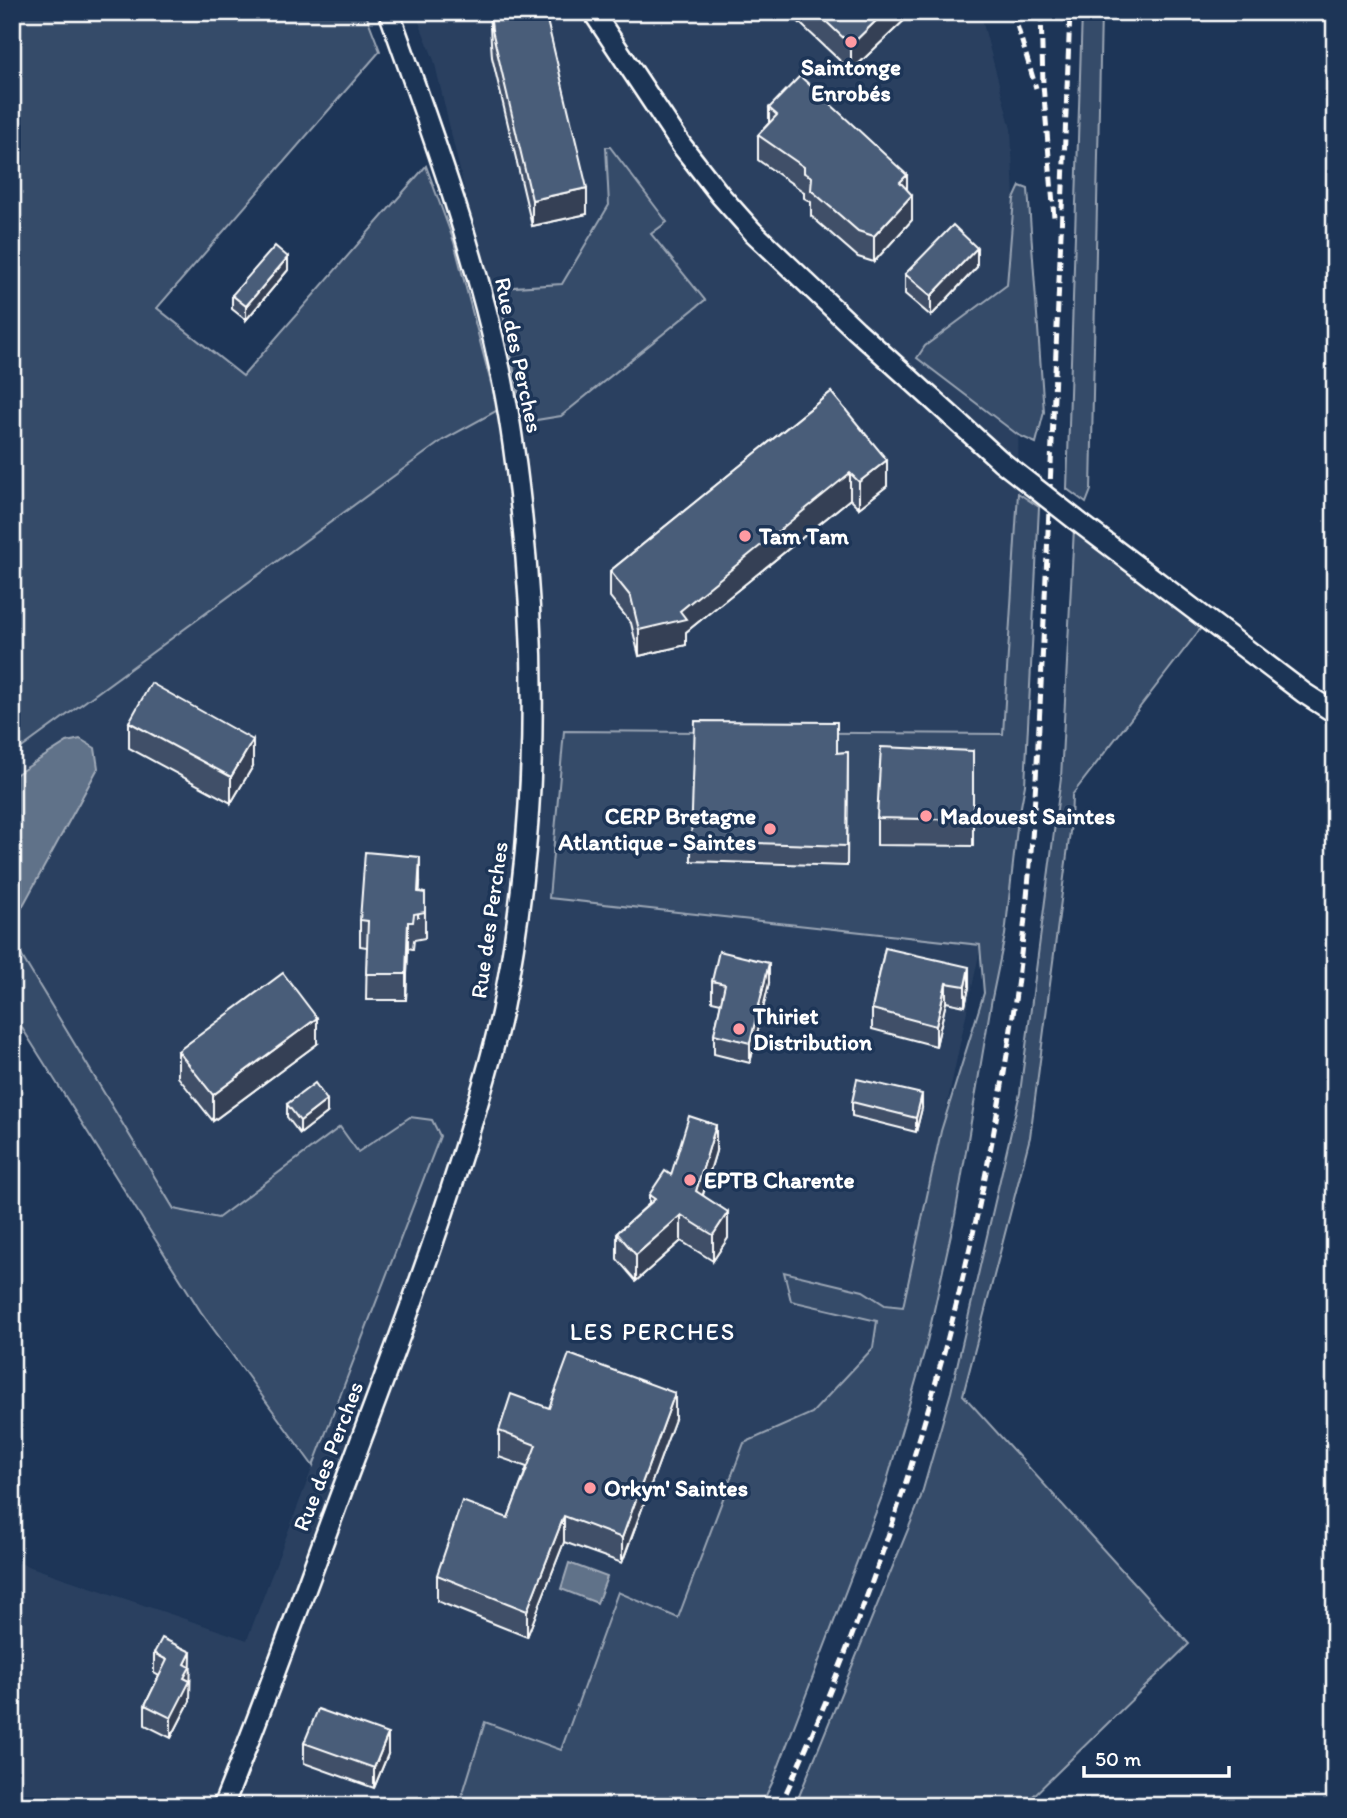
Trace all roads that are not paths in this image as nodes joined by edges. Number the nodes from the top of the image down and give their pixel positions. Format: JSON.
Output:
{"nodes":[{"id":1,"x":389,"y":12,"type":"edge"},
{"id":2,"x":401,"y":12,"type":"edge"},
{"id":3,"x":593,"y":12,"type":"edge"},
{"id":4,"x":407,"y":64,"type":"junction"},
{"id":5,"x":1335,"y":713,"type":"edge"},
{"id":6,"x":223,"y":1806,"type":"edge"}],
"edges":[{"from":1,"to":4,"type":"street","name":"Rue des Perches"},
{"from":2,"to":4,"type":"street"},
{"from":3,"to":5,"type":"street","bridge":true},
{"from":4,"to":6,"type":"street","name":"Rue des Perches"}]}
